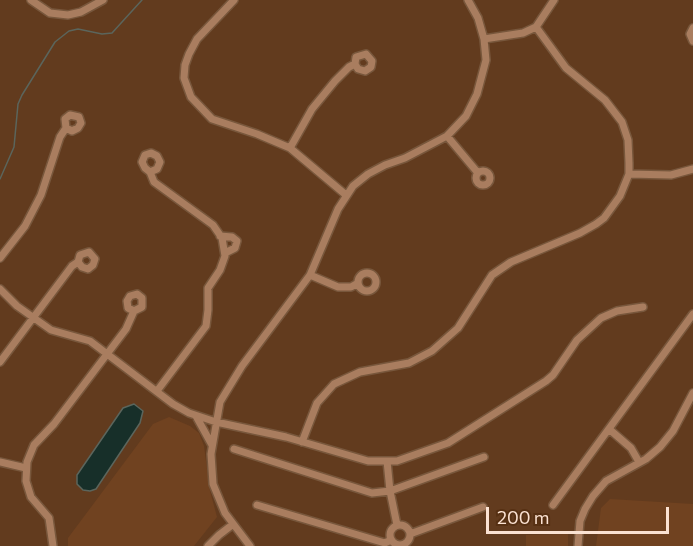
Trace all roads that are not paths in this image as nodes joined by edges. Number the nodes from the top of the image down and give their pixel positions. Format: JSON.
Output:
{"nodes":[{"id":1,"x":31,"y":0,"type":"edge"},
{"id":2,"x":103,"y":0,"type":"edge"},
{"id":3,"x":234,"y":0,"type":"edge"},
{"id":4,"x":468,"y":0,"type":"edge"},
{"id":5,"x":554,"y":0,"type":"edge"},
{"id":6,"x":536,"y":27,"type":"junction"},
{"id":7,"x":693,"y":28,"type":"edge"},
{"id":8,"x":484,"y":39,"type":"junction"},
{"id":9,"x":693,"y":41,"type":"edge"},
{"id":10,"x":355,"y":64,"type":"dead end"},
{"id":11,"x":66,"y":128,"type":"dead end"},
{"id":12,"x":447,"y":136,"type":"junction"},
{"id":13,"x":291,"y":148,"type":"junction"},
{"id":14,"x":693,"y":163,"type":"edge"},
{"id":15,"x":693,"y":169,"type":"edge"},
{"id":16,"x":150,"y":172,"type":"dead end"},
{"id":17,"x":478,"y":173,"type":"dead end"},
{"id":18,"x":629,"y":174,"type":"junction"},
{"id":19,"x":346,"y":195,"type":"junction"},
{"id":20,"x":220,"y":236,"type":"junction"},
{"id":21,"x":225,"y":253,"type":"junction"},
{"id":22,"x":0,"y":258,"type":"edge"},
{"id":23,"x":78,"y":262,"type":"dead end"},
{"id":24,"x":310,"y":275,"type":"junction"},
{"id":25,"x":358,"y":283,"type":"dead end"},
{"id":26,"x":0,"y":289,"type":"edge"},
{"id":27,"x":643,"y":307,"type":"dead end"},
{"id":28,"x":134,"y":311,"type":"dead end"},
{"id":29,"x":693,"y":314,"type":"edge"},
{"id":30,"x":34,"y":318,"type":"junction"},
{"id":31,"x":108,"y":353,"type":"junction"},
{"id":32,"x":0,"y":362,"type":"edge"},
{"id":33,"x":157,"y":391,"type":"junction"},
{"id":34,"x":693,"y":393,"type":"edge"},
{"id":35,"x":196,"y":416,"type":"junction"},
{"id":36,"x":216,"y":422,"type":"junction"},
{"id":37,"x":609,"y":429,"type":"junction"},
{"id":38,"x":302,"y":442,"type":"junction"},
{"id":39,"x":212,"y":445,"type":"junction"},
{"id":40,"x":234,"y":449,"type":"dead end"},
{"id":41,"x":484,"y":457,"type":"dead end"},
{"id":42,"x":387,"y":461,"type":"junction"},
{"id":43,"x":0,"y":462,"type":"edge"},
{"id":44,"x":639,"y":462,"type":"junction"},
{"id":45,"x":27,"y":468,"type":"junction"},
{"id":46,"x":390,"y":491,"type":"junction"},
{"id":47,"x":257,"y":505,"type":"dead end"},
{"id":48,"x":553,"y":505,"type":"dead end"},
{"id":49,"x":483,"y":507,"type":"dead end"},
{"id":50,"x":232,"y":525,"type":"junction"},
{"id":51,"x":398,"y":525,"type":"junction"},
{"id":52,"x":410,"y":534,"type":"junction"},
{"id":53,"x":391,"y":540,"type":"junction"},
{"id":54,"x":53,"y":546,"type":"edge"},
{"id":55,"x":208,"y":546,"type":"edge"},
{"id":56,"x":250,"y":546,"type":"edge"},
{"id":57,"x":578,"y":546,"type":"edge"}],
"edges":[{"from":1,"to":2,"type":"street"},
{"from":3,"to":13,"type":"street"},
{"from":4,"to":8,"type":"street"},
{"from":5,"to":6,"type":"street"},
{"from":6,"to":8,"type":"street"},
{"from":6,"to":18,"type":"street"},
{"from":7,"to":9,"type":"street"},
{"from":8,"to":12,"type":"street"},
{"from":10,"to":13,"type":"street"},
{"from":11,"to":22,"type":"street"},
{"from":12,"to":17,"type":"street"},
{"from":12,"to":19,"type":"street"},
{"from":13,"to":19,"type":"street"},
{"from":14,"to":15,"type":"street"},
{"from":15,"to":18,"type":"street"},
{"from":16,"to":20,"type":"street"},
{"from":18,"to":38,"type":"street"},
{"from":19,"to":24,"type":"street"},
{"from":20,"to":21,"type":"street"},
{"from":20,"to":21,"type":"street"},
{"from":21,"to":33,"type":"street"},
{"from":23,"to":30,"type":"street"},
{"from":24,"to":25,"type":"street"},
{"from":24,"to":36,"type":"street"},
{"from":26,"to":30,"type":"street"},
{"from":27,"to":42,"type":"street"},
{"from":28,"to":31,"type":"street"},
{"from":29,"to":37,"type":"street"},
{"from":30,"to":31,"type":"street"},
{"from":30,"to":32,"type":"street"},
{"from":31,"to":33,"type":"street"},
{"from":31,"to":45,"type":"street"},
{"from":33,"to":35,"type":"street"},
{"from":34,"to":44,"type":"street"},
{"from":35,"to":36,"type":"street"},
{"from":35,"to":39,"type":"street"},
{"from":36,"to":38,"type":"street"},
{"from":36,"to":39,"type":"street"},
{"from":37,"to":44,"type":"street"},
{"from":37,"to":48,"type":"street"},
{"from":38,"to":42,"type":"street"},
{"from":39,"to":50,"type":"street"},
{"from":40,"to":46,"type":"street"},
{"from":41,"to":46,"type":"street"},
{"from":42,"to":46,"type":"street"},
{"from":43,"to":45,"type":"street"},
{"from":44,"to":57,"type":"street"},
{"from":45,"to":54,"type":"street"},
{"from":46,"to":51,"type":"street"},
{"from":47,"to":53,"type":"street"},
{"from":49,"to":52,"type":"street"},
{"from":50,"to":55,"type":"street"},
{"from":50,"to":56,"type":"street"},
{"from":51,"to":52,"type":"street"},
{"from":51,"to":53,"type":"street"},
{"from":52,"to":53,"type":"street"}]}
